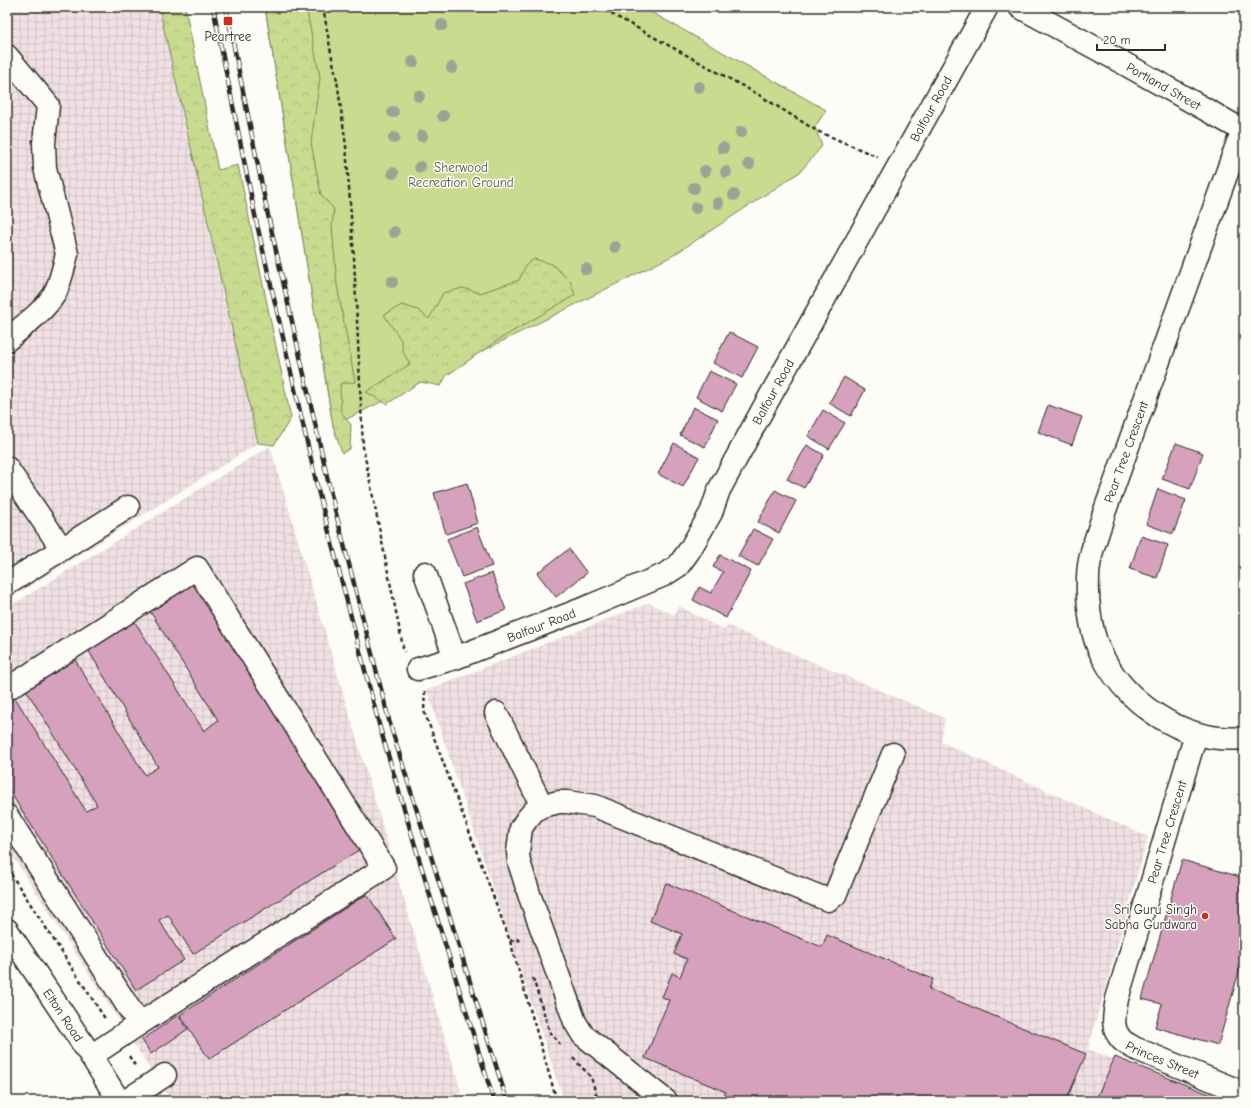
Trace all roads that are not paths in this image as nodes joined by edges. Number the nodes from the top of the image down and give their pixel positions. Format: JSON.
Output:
{"nodes":[{"id":1,"x":987,"y":7,"type":"edge"},
{"id":2,"x":1020,"y":7,"type":"edge"},
{"id":3,"x":7,"y":56,"type":"edge"},
{"id":4,"x":1244,"y":131,"type":"edge"},
{"id":5,"x":1244,"y":136,"type":"edge"},
{"id":6,"x":7,"y":340,"type":"edge"},
{"id":7,"x":7,"y":468,"type":"edge"},
{"id":8,"x":128,"y":507,"type":"dead end"},
{"id":9,"x":62,"y":549,"type":"junction"},
{"id":10,"x":425,"y":573,"type":"dead end"},
{"id":11,"x":7,"y":584,"type":"edge"},
{"id":12,"x":455,"y":658,"type":"junction"},
{"id":13,"x":416,"y":669,"type":"road end"},
{"id":14,"x":7,"y":689,"type":"edge"},
{"id":15,"x":496,"y":713,"type":"dead end"},
{"id":16,"x":1196,"y":734,"type":"junction"},
{"id":17,"x":1244,"y":738,"type":"edge"},
{"id":18,"x":893,"y":754,"type":"dead end"},
{"id":19,"x":542,"y":806,"type":"junction"},
{"id":20,"x":7,"y":816,"type":"edge"},
{"id":21,"x":7,"y":930,"type":"edge"},
{"id":22,"x":1117,"y":999,"type":"joint"},
{"id":23,"x":139,"y":1024,"type":"junction"},
{"id":24,"x":91,"y":1056,"type":"junction"},
{"id":25,"x":157,"y":1080,"type":"road end"},
{"id":26,"x":1243,"y":1090,"type":"edge"},
{"id":27,"x":119,"y":1101,"type":"edge"},
{"id":28,"x":126,"y":1101,"type":"edge"},
{"id":29,"x":666,"y":1101,"type":"edge"}],
"edges":[{"from":1,"to":12,"type":"street","name":"Balfour Road"},
{"from":2,"to":4,"type":"street","name":"Portland Street"},
{"from":3,"to":6,"type":"street"},
{"from":5,"to":16,"type":"street","name":"Pear Tree Crescent"},
{"from":7,"to":9,"type":"street"},
{"from":8,"to":9,"type":"street"},
{"from":9,"to":11,"type":"street"},
{"from":10,"to":12,"type":"street"},
{"from":12,"to":13,"type":"street","name":"Balfour Road"},
{"from":14,"to":23,"type":"street"},
{"from":15,"to":19,"type":"street"},
{"from":16,"to":17,"type":"street","name":"Pear Tree Crescent"},
{"from":16,"to":22,"type":"street","name":"Pear Tree Crescent"},
{"from":18,"to":19,"type":"street"},
{"from":19,"to":29,"type":"street"},
{"from":20,"to":23,"type":"street"},
{"from":21,"to":24,"type":"street","name":"Elton Road"},
{"from":22,"to":26,"type":"street","name":"Princes Street"},
{"from":23,"to":24,"type":"street"},
{"from":24,"to":27,"type":"street","name":"Elton Road"},
{"from":25,"to":28,"type":"street"}]}
